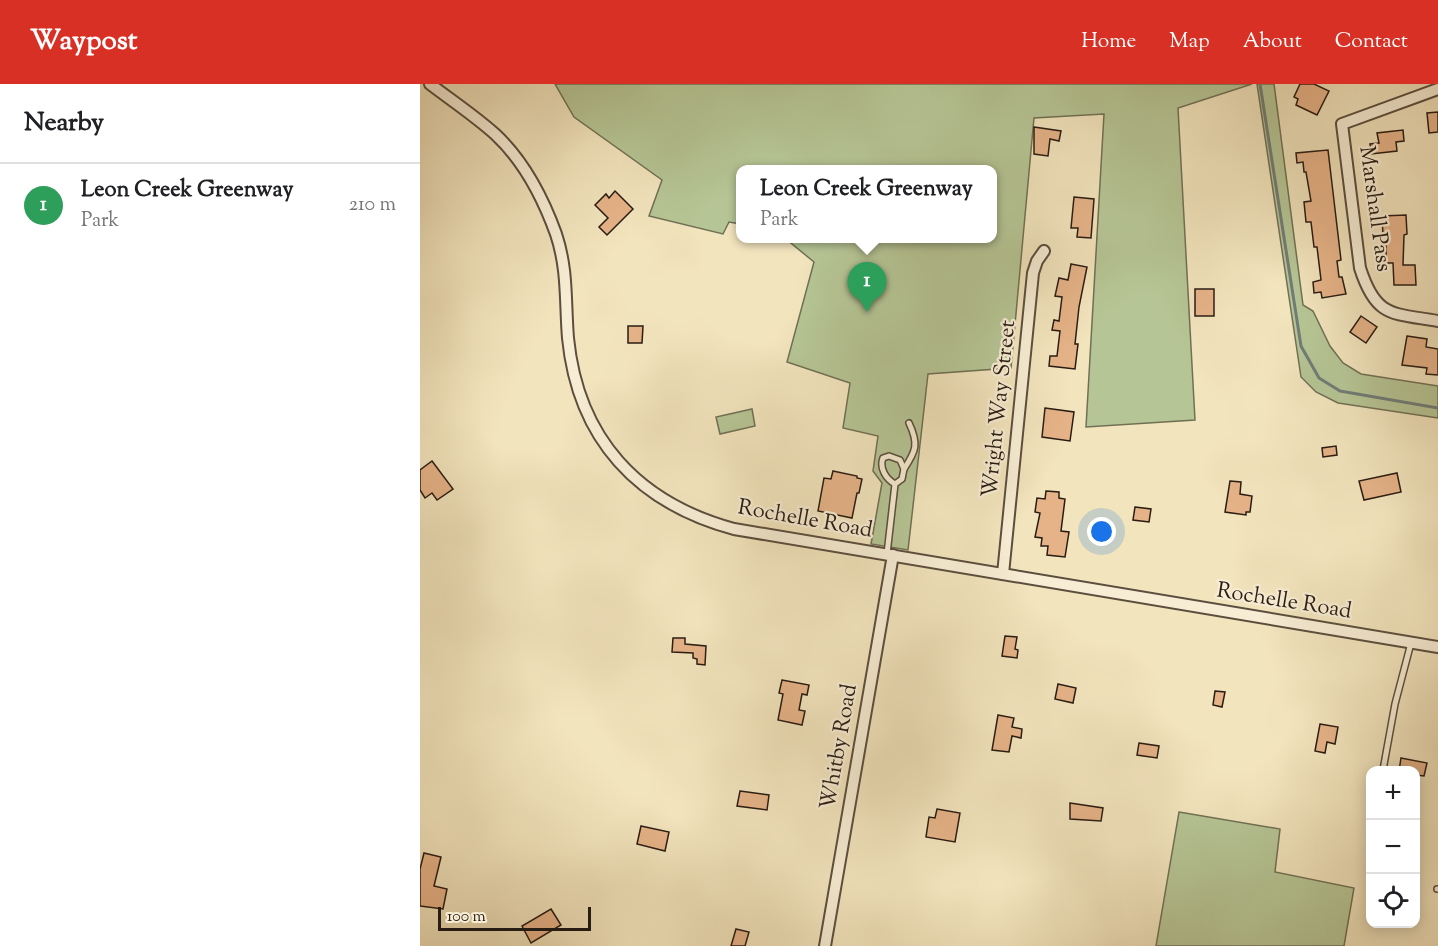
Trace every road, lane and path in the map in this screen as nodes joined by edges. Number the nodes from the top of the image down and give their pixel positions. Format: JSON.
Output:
{"nodes":[{"id":1,"x":430,"y":84,"type":"edge"},
{"id":2,"x":1438,"y":89,"type":"edge"},
{"id":3,"x":1044,"y":251,"type":"dead end"},
{"id":4,"x":1438,"y":321,"type":"edge"},
{"id":5,"x":909,"y":423,"type":"dead end"},
{"id":6,"x":904,"y":469,"type":"junction"},
{"id":7,"x":895,"y":484,"type":"junction"},
{"id":8,"x":890,"y":555,"type":"junction"},
{"id":9,"x":1003,"y":573,"type":"junction"},
{"id":10,"x":1411,"y":643,"type":"junction"},
{"id":11,"x":1438,"y":647,"type":"edge"},
{"id":12,"x":1384,"y":766,"type":"edge"},
{"id":13,"x":825,"y":946,"type":"edge"}],
"edges":[{"from":1,"to":8,"type":"street","name":"Rochelle Road"},
{"from":2,"to":4,"type":"street","name":"Marshall Pass"},
{"from":3,"to":9,"type":"street","name":"Wright Way Street"},
{"from":5,"to":6,"type":"lane"},
{"from":6,"to":7,"type":"lane"},
{"from":6,"to":7,"type":"lane"},
{"from":7,"to":8,"type":"lane"},
{"from":8,"to":9,"type":"street","name":"Rochelle Road"},
{"from":8,"to":13,"type":"street","name":"Whitby Road"},
{"from":9,"to":10,"type":"street","name":"Rochelle Road"},
{"from":10,"to":11,"type":"street","name":"Rochelle Road"},
{"from":10,"to":12,"type":"lane"}]}
